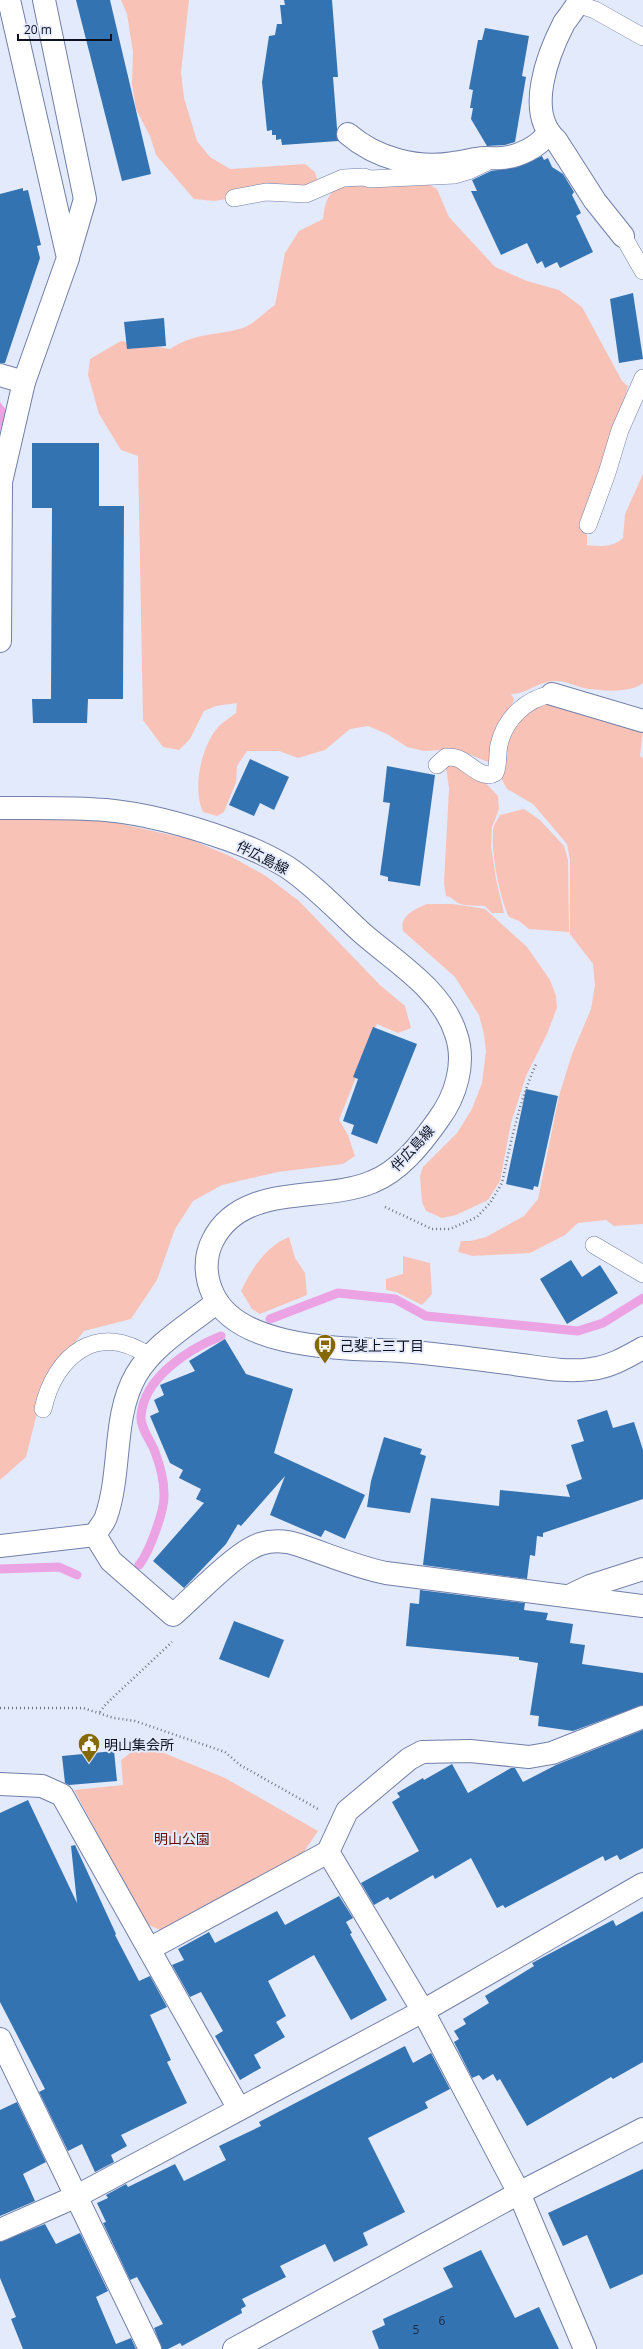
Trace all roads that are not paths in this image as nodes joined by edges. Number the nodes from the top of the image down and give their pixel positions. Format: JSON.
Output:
{"nodes":[{"id":1,"x":9,"y":0,"type":"edge"},
{"id":2,"x":44,"y":0,"type":"edge"},
{"id":3,"x":578,"y":2,"type":"edge"},
{"id":4,"x":643,"y":37,"type":"edge"},
{"id":5,"x":548,"y":133,"type":"junction"},
{"id":6,"x":348,"y":134,"type":"dead end"},
{"id":7,"x":491,"y":158,"type":"junction"},
{"id":8,"x":234,"y":198,"type":"dead end"},
{"id":9,"x":623,"y":236,"type":"joint"},
{"id":10,"x":68,"y":258,"type":"junction"},
{"id":11,"x":643,"y":272,"type":"edge"},
{"id":12,"x":0,"y":374,"type":"edge"},
{"id":13,"x":643,"y":378,"type":"edge"},
{"id":14,"x":24,"y":382,"type":"junction"},
{"id":15,"x":588,"y":525,"type":"dead end"},
{"id":16,"x":0,"y":641,"type":"edge"},
{"id":17,"x":552,"y":694,"type":"joint"},
{"id":18,"x":643,"y":721,"type":"edge"},
{"id":19,"x":437,"y":765,"type":"dead end"},
{"id":20,"x":0,"y":808,"type":"edge"},
{"id":21,"x":594,"y":1244,"type":"dead end"},
{"id":22,"x":643,"y":1274,"type":"edge"},
{"id":23,"x":217,"y":1302,"type":"junction"},
{"id":24,"x":643,"y":1348,"type":"edge"},
{"id":25,"x":149,"y":1356,"type":"junction"},
{"id":26,"x":44,"y":1409,"type":"dead end"},
{"id":27,"x":95,"y":1535,"type":"junction"},
{"id":28,"x":0,"y":1546,"type":"edge"},
{"id":29,"x":643,"y":1569,"type":"edge"},
{"id":30,"x":569,"y":1596,"type":"junction"},
{"id":31,"x":643,"y":1606,"type":"edge"},
{"id":32,"x":643,"y":1716,"type":"edge"},
{"id":33,"x":0,"y":1784,"type":"edge"},
{"id":34,"x":328,"y":1852,"type":"junction"},
{"id":35,"x":643,"y":1884,"type":"edge"},
{"id":36,"x":149,"y":1949,"type":"junction"},
{"id":37,"x":423,"y":2011,"type":"junction"},
{"id":38,"x":0,"y":2039,"type":"edge"},
{"id":39,"x":239,"y":2108,"type":"junction"},
{"id":40,"x":643,"y":2129,"type":"edge"},
{"id":41,"x":519,"y":2193,"type":"junction"},
{"id":42,"x":77,"y":2196,"type":"junction"},
{"id":43,"x":0,"y":2230,"type":"edge"},
{"id":44,"x":150,"y":2349,"type":"edge"},
{"id":45,"x":234,"y":2349,"type":"edge"},
{"id":46,"x":585,"y":2349,"type":"edge"}],
"edges":[{"from":1,"to":10,"type":"street"},
{"from":2,"to":10,"type":"street"},
{"from":3,"to":4,"type":"lane"},
{"from":3,"to":5,"type":"street"},
{"from":5,"to":7,"type":"street"},
{"from":5,"to":9,"type":"street"},
{"from":6,"to":7,"type":"street"},
{"from":7,"to":8,"type":"lane"},
{"from":9,"to":11,"type":"lane"},
{"from":10,"to":14,"type":"street"},
{"from":12,"to":14,"type":"street"},
{"from":13,"to":15,"type":"lane"},
{"from":14,"to":16,"type":"street"},
{"from":17,"to":18,"type":"street"},
{"from":17,"to":19,"type":"lane"},
{"from":20,"to":23,"type":"street","name":"伴広島線"},
{"from":21,"to":22,"type":"lane"},
{"from":23,"to":24,"type":"street","name":"伴広島線"},
{"from":23,"to":25,"type":"street"},
{"from":25,"to":26,"type":"lane"},
{"from":25,"to":27,"type":"street"},
{"from":27,"to":28,"type":"street"},
{"from":27,"to":30,"type":"street"},
{"from":29,"to":30,"type":"street"},
{"from":30,"to":31,"type":"street"},
{"from":32,"to":34,"type":"street"},
{"from":33,"to":36,"type":"street"},
{"from":34,"to":36,"type":"street"},
{"from":34,"to":37,"type":"street"},
{"from":35,"to":37,"type":"street"},
{"from":36,"to":39,"type":"street"},
{"from":37,"to":39,"type":"street"},
{"from":37,"to":41,"type":"street"},
{"from":38,"to":42,"type":"street"},
{"from":39,"to":42,"type":"street"},
{"from":40,"to":41,"type":"street"},
{"from":41,"to":45,"type":"street"},
{"from":41,"to":46,"type":"street"},
{"from":42,"to":43,"type":"street"},
{"from":42,"to":44,"type":"street"}]}
